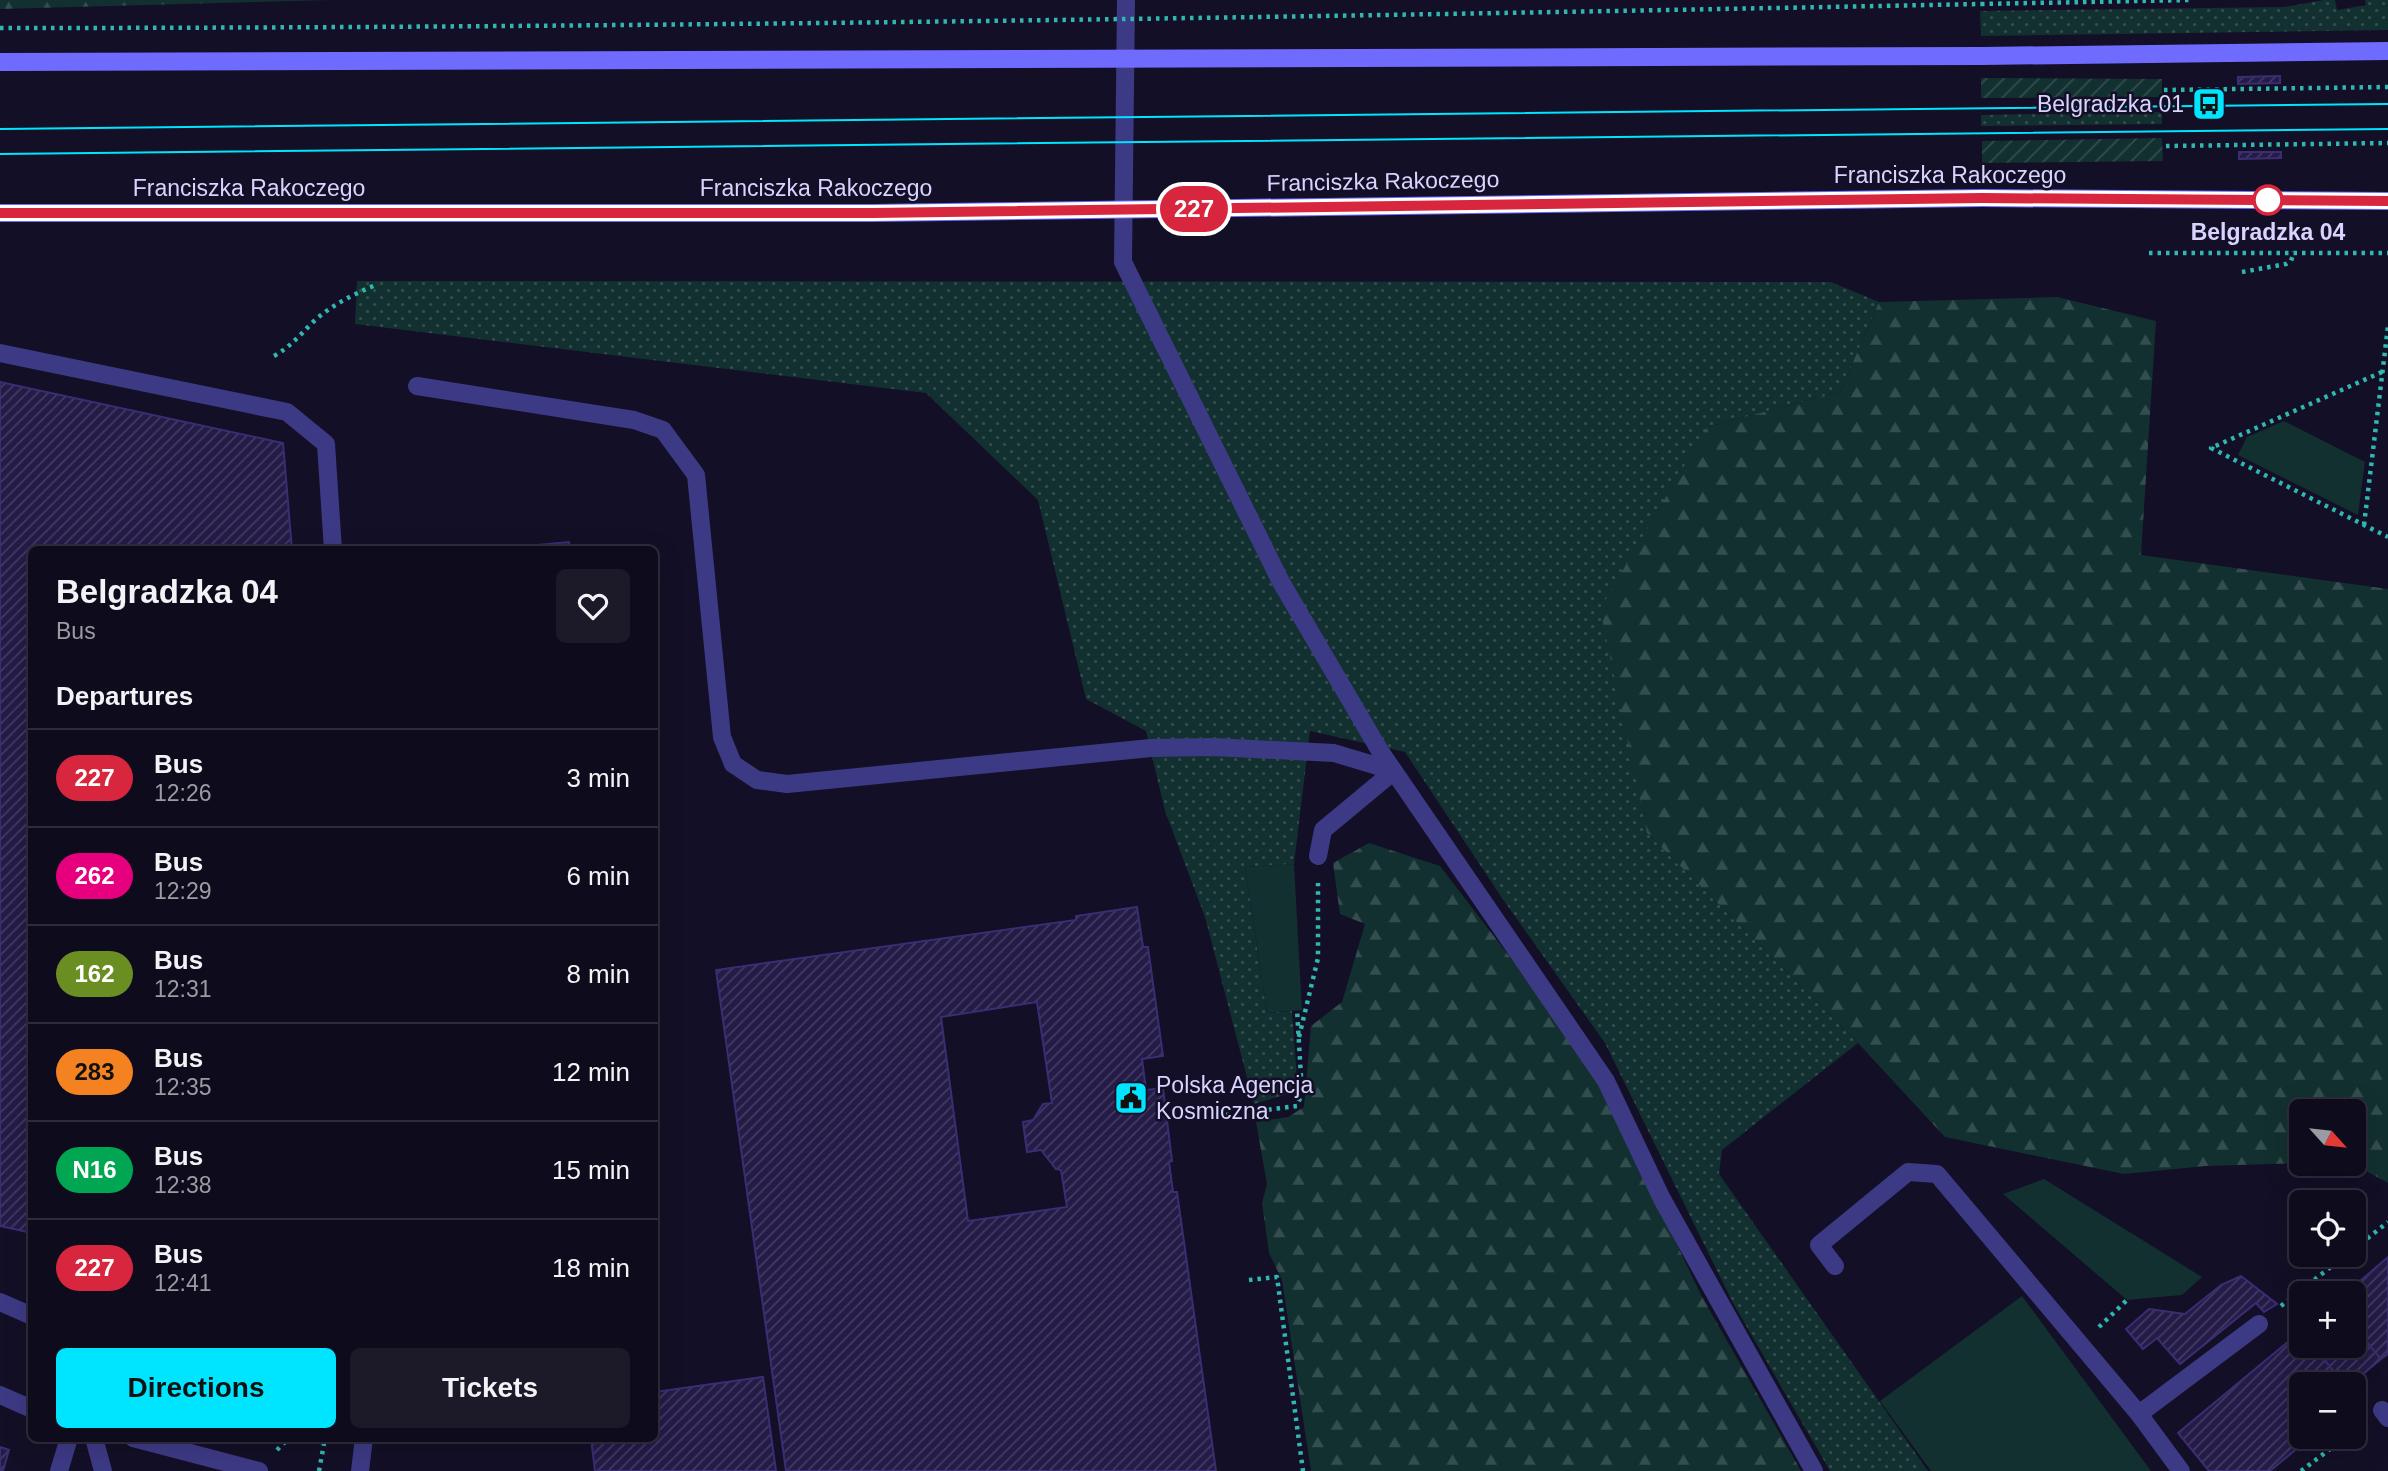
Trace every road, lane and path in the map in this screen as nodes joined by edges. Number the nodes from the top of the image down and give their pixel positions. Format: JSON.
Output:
{"nodes":[{"id":1,"x":1126,"y":0,"type":"edge"},
{"id":2,"x":2191,"y":0,"type":"edge"},
{"id":3,"x":0,"y":28,"type":"edge"},
{"id":4,"x":2388,"y":51,"type":"edge"},
{"id":5,"x":0,"y":62,"type":"edge"},
{"id":6,"x":2388,"y":88,"type":"edge"},
{"id":7,"x":2164,"y":90,"type":"dead end"},
{"id":8,"x":2388,"y":143,"type":"edge"},
{"id":9,"x":2166,"y":146,"type":"dead end"},
{"id":10,"x":2388,"y":201,"type":"edge"},
{"id":11,"x":0,"y":213,"type":"edge"},
{"id":12,"x":2294,"y":252,"type":"junction"},
{"id":13,"x":2149,"y":253,"type":"dead end"},
{"id":14,"x":2388,"y":253,"type":"edge"},
{"id":15,"x":2242,"y":272,"type":"dead end"},
{"id":16,"x":377,"y":284,"type":"dead end"},
{"id":17,"x":2388,"y":326,"type":"edge"},
{"id":18,"x":0,"y":352,"type":"edge"},
{"id":19,"x":275,"y":356,"type":"dead end"},
{"id":20,"x":2382,"y":372,"type":"junction"},
{"id":21,"x":417,"y":386,"type":"dead end"},
{"id":22,"x":2364,"y":525,"type":"junction"},
{"id":23,"x":2388,"y":537,"type":"edge"},
{"id":24,"x":333,"y":546,"type":"edge"},
{"id":25,"x":1394,"y":771,"type":"junction"},
{"id":26,"x":1318,"y":856,"type":"joint"},
{"id":27,"x":1297,"y":1010,"type":"dead end"},
{"id":28,"x":1298,"y":1037,"type":"junction"},
{"id":29,"x":1226,"y":1115,"type":"dead end"},
{"id":30,"x":2388,"y":1223,"type":"edge"},
{"id":31,"x":2366,"y":1240,"type":"edge"},
{"id":32,"x":1835,"y":1266,"type":"dead end"},
{"id":33,"x":2330,"y":1267,"type":"edge"},
{"id":34,"x":1249,"y":1280,"type":"dead end"},
{"id":35,"x":2127,"y":1300,"type":"dead end"},
{"id":36,"x":0,"y":1301,"type":"edge"},
{"id":37,"x":2280,"y":1306,"type":"dead end"},
{"id":38,"x":28,"y":1314,"type":"edge"},
{"id":39,"x":2259,"y":1324,"type":"dead end"},
{"id":40,"x":2081,"y":1344,"type":"junction"},
{"id":41,"x":0,"y":1395,"type":"edge"},
{"id":42,"x":28,"y":1407,"type":"edge"},
{"id":43,"x":2139,"y":1414,"type":"junction"},
{"id":44,"x":68,"y":1442,"type":"edge"},
{"id":45,"x":95,"y":1442,"type":"edge"},
{"id":46,"x":148,"y":1442,"type":"edge"},
{"id":47,"x":323,"y":1442,"type":"edge"},
{"id":48,"x":364,"y":1442,"type":"edge"},
{"id":49,"x":2330,"y":1449,"type":"edge"},
{"id":50,"x":59,"y":1471,"type":"edge"},
{"id":51,"x":103,"y":1471,"type":"edge"},
{"id":52,"x":259,"y":1471,"type":"edge"},
{"id":53,"x":319,"y":1471,"type":"edge"},
{"id":54,"x":360,"y":1471,"type":"edge"},
{"id":55,"x":1303,"y":1471,"type":"edge"},
{"id":56,"x":1814,"y":1471,"type":"edge"},
{"id":57,"x":2181,"y":1471,"type":"edge"},
{"id":58,"x":2301,"y":1471,"type":"edge"}],
"edges":[{"from":1,"to":25,"type":"lane"},
{"from":2,"to":3,"type":"path","bridge":true},
{"from":4,"to":5,"type":"main road","bridge":true},
{"from":6,"to":7,"type":"path"},
{"from":8,"to":9,"type":"path"},
{"from":10,"to":11,"type":"main road","name":"Franciszka Rakoczego","bridge":true},
{"from":12,"to":13,"type":"path"},
{"from":12,"to":14,"type":"path"},
{"from":12,"to":15,"type":"path"},
{"from":16,"to":19,"type":"path"},
{"from":17,"to":20,"type":"path"},
{"from":18,"to":24,"type":"lane"},
{"from":20,"to":22,"type":"path"},
{"from":20,"to":22,"type":"path"},
{"from":21,"to":25,"type":"lane"},
{"from":22,"to":23,"type":"path"},
{"from":25,"to":26,"type":"lane"},
{"from":25,"to":56,"type":"lane"},
{"from":26,"to":28,"type":"path"},
{"from":27,"to":28,"type":"path"},
{"from":28,"to":29,"type":"path"},
{"from":30,"to":31,"type":"path"},
{"from":32,"to":40,"type":"lane"},
{"from":33,"to":37,"type":"path"},
{"from":34,"to":55,"type":"path"},
{"from":35,"to":40,"type":"path"},
{"from":36,"to":38,"type":"lane"},
{"from":39,"to":43,"type":"lane"},
{"from":40,"to":43,"type":"lane"},
{"from":41,"to":42,"type":"lane"},
{"from":43,"to":57,"type":"lane"},
{"from":44,"to":50,"type":"lane"},
{"from":45,"to":51,"type":"lane"},
{"from":46,"to":52,"type":"lane"},
{"from":47,"to":53,"type":"path"},
{"from":48,"to":54,"type":"lane"},
{"from":49,"to":58,"type":"path"}]}
